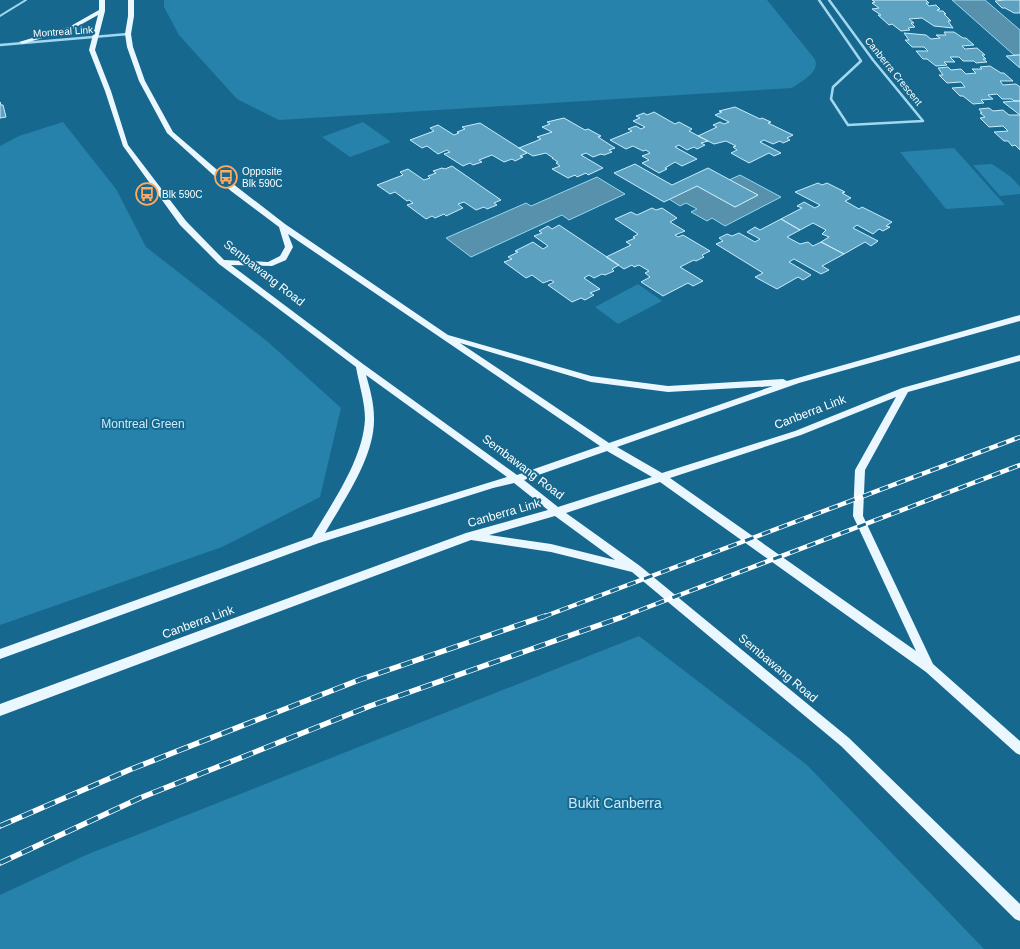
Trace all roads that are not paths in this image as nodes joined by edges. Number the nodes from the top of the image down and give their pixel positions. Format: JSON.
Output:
{"nodes":[{"id":1,"x":26,"y":0,"type":"edge"},
{"id":2,"x":102,"y":0,"type":"edge"},
{"id":3,"x":132,"y":0,"type":"edge"},
{"id":4,"x":819,"y":0,"type":"edge"},
{"id":5,"x":829,"y":0,"type":"edge"},
{"id":6,"x":102,"y":11,"type":"junction"},
{"id":7,"x":0,"y":16,"type":"edge"},
{"id":8,"x":128,"y":34,"type":"junction"},
{"id":9,"x":96,"y":36,"type":"junction"},
{"id":10,"x":22,"y":42,"type":"junction"},
{"id":11,"x":0,"y":45,"type":"edge"},
{"id":12,"x":282,"y":226,"type":"junction"},
{"id":13,"x":222,"y":262,"type":"junction"},
{"id":14,"x":1020,"y":318,"type":"edge"},
{"id":15,"x":441,"y":334,"type":"junction"},
{"id":16,"x":1020,"y":358,"type":"edge"},
{"id":17,"x":360,"y":366,"type":"junction"},
{"id":18,"x":796,"y":381,"type":"junction"},
{"id":19,"x":905,"y":390,"type":"junction"},
{"id":20,"x":608,"y":447,"type":"junction"},
{"id":21,"x":662,"y":478,"type":"junction"},
{"id":22,"x":516,"y":479,"type":"junction"},
{"id":23,"x":557,"y":512,"type":"junction"},
{"id":24,"x":470,"y":536,"type":"junction"},
{"id":25,"x":316,"y":540,"type":"junction"},
{"id":26,"x":636,"y":569,"type":"junction"},
{"id":27,"x":0,"y":654,"type":"edge"},
{"id":28,"x":930,"y":668,"type":"junction"},
{"id":29,"x":0,"y":710,"type":"edge"},
{"id":30,"x":1020,"y":749,"type":"edge"},
{"id":31,"x":1020,"y":914,"type":"edge"}],
"edges":[{"from":1,"to":7,"type":"lane"},
{"from":2,"to":6,"type":"main road","name":"Sembawang Road"},
{"from":3,"to":8,"type":"main road"},
{"from":4,"to":5,"type":"street","name":"Canberra Crescent"},
{"from":6,"to":9,"type":"main road","name":"Sembawang Road"},
{"from":6,"to":10,"type":"main road"},
{"from":8,"to":9,"type":"street","name":"Montreal Link"},
{"from":8,"to":12,"type":"main road"},
{"from":9,"to":10,"type":"street","name":"Montreal Link"},
{"from":9,"to":13,"type":"main road","name":"Sembawang Road"},
{"from":10,"to":11,"type":"street","name":"Montreal Link"},
{"from":12,"to":13,"type":"main road"},
{"from":12,"to":15,"type":"main road"},
{"from":13,"to":17,"type":"main road","name":"Sembawang Road"},
{"from":14,"to":18,"type":"main road"},
{"from":15,"to":18,"type":"main road"},
{"from":15,"to":20,"type":"main road"},
{"from":16,"to":19,"type":"main road","name":"Canberra Link"},
{"from":17,"to":22,"type":"main road","name":"Sembawang Road"},
{"from":17,"to":25,"type":"main road"},
{"from":18,"to":20,"type":"main road"},
{"from":19,"to":21,"type":"main road","name":"Canberra Link"},
{"from":19,"to":28,"type":"main road"},
{"from":20,"to":21,"type":"main road"},
{"from":20,"to":22,"type":"main road"},
{"from":21,"to":23,"type":"main road","name":"Canberra Link"},
{"from":21,"to":28,"type":"main road"},
{"from":22,"to":23,"type":"main road","name":"Sembawang Road"},
{"from":22,"to":25,"type":"main road"},
{"from":23,"to":24,"type":"main road","name":"Canberra Link"},
{"from":23,"to":26,"type":"main road","name":"Sembawang Road"},
{"from":24,"to":26,"type":"main road"},
{"from":24,"to":29,"type":"main road","name":"Canberra Link"},
{"from":25,"to":27,"type":"main road"},
{"from":26,"to":31,"type":"main road","name":"Sembawang Road"},
{"from":28,"to":30,"type":"main road"}]}
